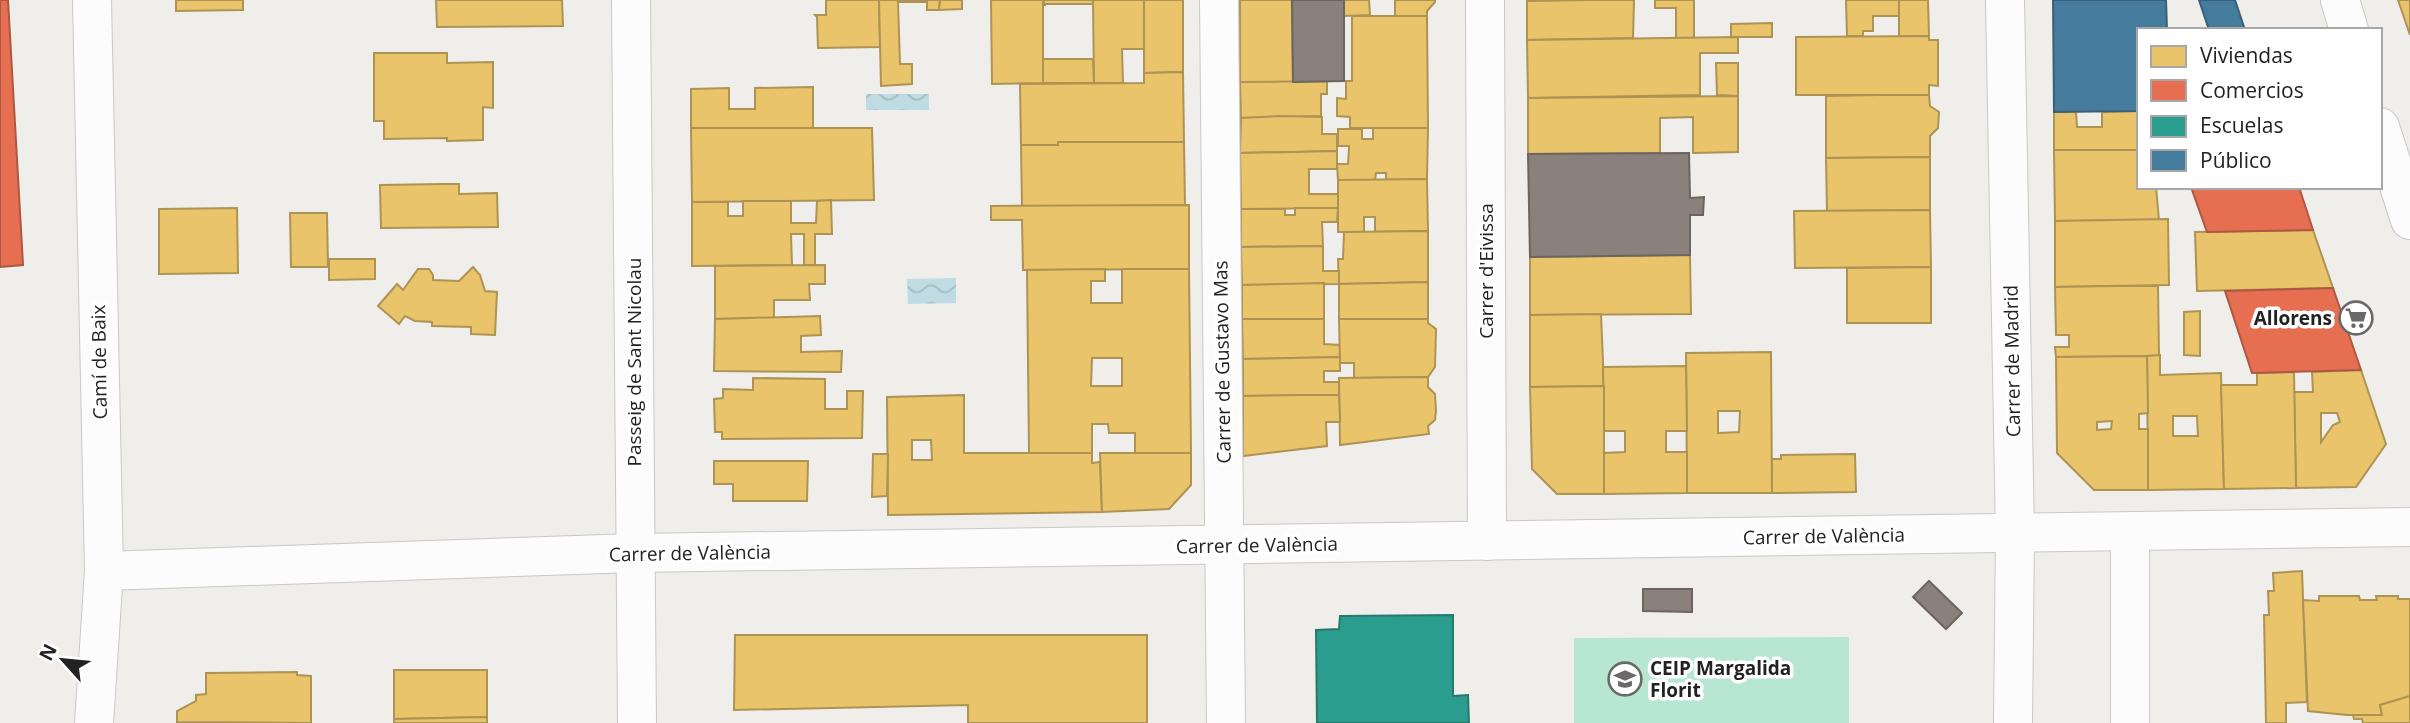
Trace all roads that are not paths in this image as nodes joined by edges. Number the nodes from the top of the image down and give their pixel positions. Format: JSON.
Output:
{"nodes":[{"id":1,"x":92,"y":0,"type":"edge"},
{"id":2,"x":631,"y":0,"type":"edge"},
{"id":3,"x":1219,"y":0,"type":"edge"},
{"id":4,"x":1485,"y":0,"type":"edge"},
{"id":5,"x":2005,"y":0,"type":"edge"},
{"id":6,"x":2340,"y":0,"type":"edge"},
{"id":7,"x":2348,"y":28,"type":"edge"},
{"id":8,"x":2382,"y":133,"type":"edge"},
{"id":9,"x":2410,"y":220,"type":"edge"},
{"id":10,"x":2410,"y":527,"type":"edge"},
{"id":11,"x":2130,"y":532,"type":"junction"},
{"id":12,"x":2015,"y":534,"type":"junction"},
{"id":13,"x":1488,"y":541,"type":"junction"},
{"id":14,"x":1224,"y":545,"type":"junction"},
{"id":15,"x":635,"y":554,"type":"junction"},
{"id":16,"x":104,"y":571,"type":"junction"},
{"id":17,"x":94,"y":723,"type":"edge"},
{"id":18,"x":637,"y":723,"type":"edge"},
{"id":19,"x":1226,"y":723,"type":"edge"},
{"id":20,"x":2013,"y":723,"type":"edge"},
{"id":21,"x":2130,"y":723,"type":"edge"}],
"edges":[{"from":1,"to":16,"type":"street","name":"Camí de Baix"},
{"from":2,"to":15,"type":"street","name":"Passeig de Sant Nicolau"},
{"from":3,"to":14,"type":"street","name":"Carrer de Gustavo Mas"},
{"from":4,"to":13,"type":"street","name":"Carrer d'Eivissa"},
{"from":5,"to":12,"type":"street","name":"Carrer de Madrid"},
{"from":6,"to":7,"type":"street"},
{"from":8,"to":9,"type":"street"},
{"from":10,"to":11,"type":"street","name":"Carrer de València"},
{"from":11,"to":12,"type":"street","name":"Carrer de València"},
{"from":11,"to":21,"type":"street"},
{"from":12,"to":13,"type":"street","name":"Carrer de València"},
{"from":12,"to":20,"type":"street","name":"Carrer de Madrid"},
{"from":13,"to":14,"type":"street","name":"Carrer de València"},
{"from":14,"to":15,"type":"street","name":"Carrer de València"},
{"from":14,"to":19,"type":"street","name":"Carrer de Gustavo Mas"},
{"from":15,"to":16,"type":"street","name":"Carrer de València"},
{"from":15,"to":18,"type":"street","name":"Passeig de Sant Nicolau"},
{"from":16,"to":17,"type":"street","name":"Camí de Baix"}]}
